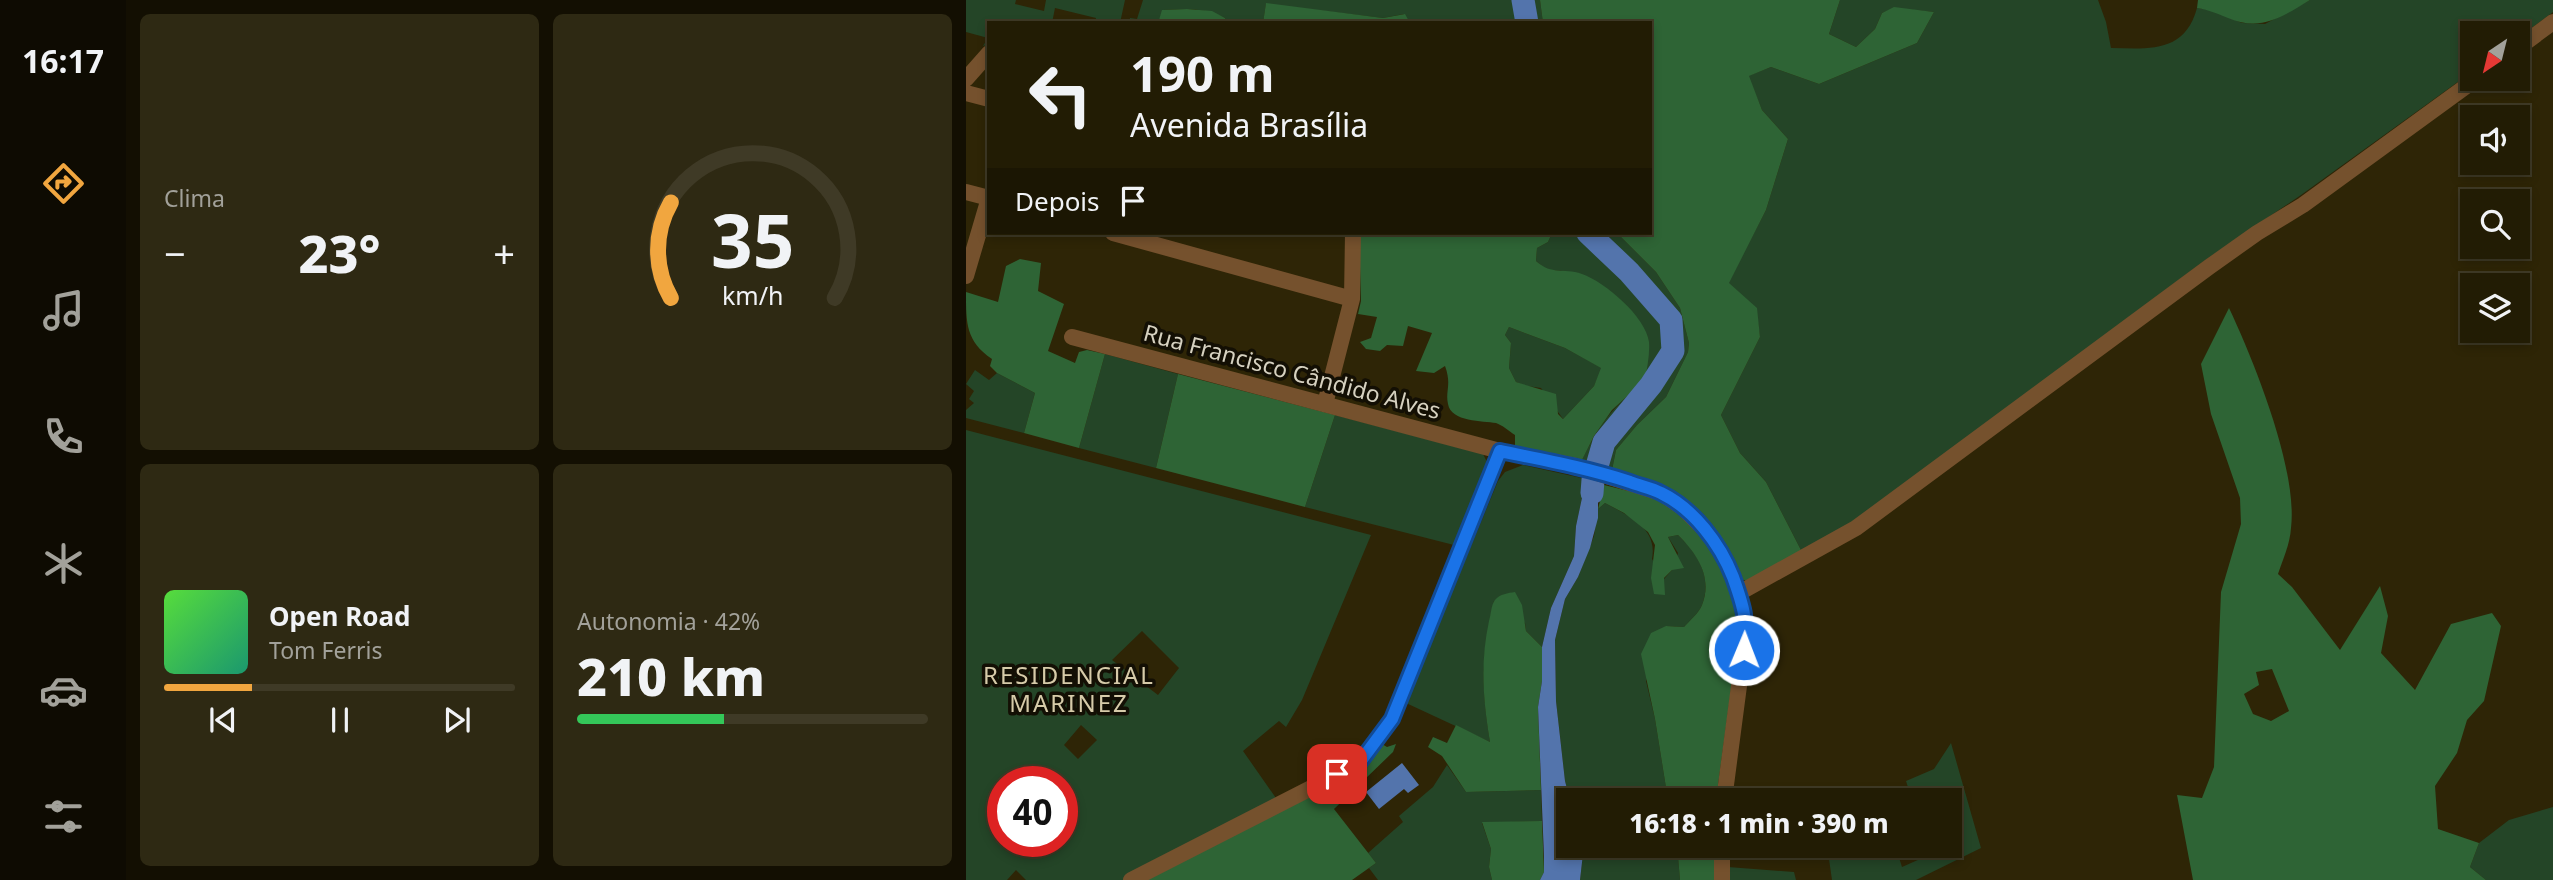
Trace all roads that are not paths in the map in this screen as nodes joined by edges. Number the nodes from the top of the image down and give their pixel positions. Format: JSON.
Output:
{"nodes":[{"id":1,"x":2553,"y":22,"type":"edge"},
{"id":2,"x":2530,"y":39,"type":"edge"},
{"id":3,"x":987,"y":55,"type":"edge"},
{"id":4,"x":966,"y":79,"type":"edge"},
{"id":5,"x":2460,"y":91,"type":"edge"},
{"id":6,"x":966,"y":93,"type":"edge"},
{"id":7,"x":987,"y":98,"type":"edge"},
{"id":8,"x":966,"y":192,"type":"edge"},
{"id":9,"x":987,"y":197,"type":"edge"},
{"id":10,"x":987,"y":205,"type":"edge"},
{"id":11,"x":1120,"y":235,"type":"edge"},
{"id":12,"x":1353,"y":235,"type":"edge"},
{"id":13,"x":966,"y":276,"type":"edge"},
{"id":14,"x":1352,"y":299,"type":"junction"},
{"id":15,"x":1072,"y":337,"type":"dead end"},
{"id":16,"x":1325,"y":404,"type":"junction"},
{"id":17,"x":1500,"y":451,"type":"junction"},
{"id":18,"x":1739,"y":593,"type":"junction"},
{"id":19,"x":1726,"y":788,"type":"edge"},
{"id":20,"x":1721,"y":858,"type":"edge"},
{"id":21,"x":1131,"y":880,"type":"edge"},
{"id":22,"x":1722,"y":880,"type":"edge"}],
"edges":[{"from":1,"to":2,"type":"street"},
{"from":3,"to":4,"type":"street"},
{"from":5,"to":18,"type":"street"},
{"from":6,"to":7,"type":"street"},
{"from":8,"to":9,"type":"street"},
{"from":10,"to":13,"type":"street"},
{"from":11,"to":14,"type":"street"},
{"from":12,"to":14,"type":"street"},
{"from":14,"to":16,"type":"street"},
{"from":15,"to":16,"type":"street","name":"Rua Francisco Cândido Alves"},
{"from":16,"to":17,"type":"street","name":"Rua Francisco Cândido Alves"},
{"from":17,"to":18,"type":"street","name":"Rua Francisco Cândido Alves"},
{"from":17,"to":21,"type":"street"},
{"from":18,"to":19,"type":"street","name":"Rua Francisco Cândido Alves"},
{"from":20,"to":22,"type":"street"}]}
